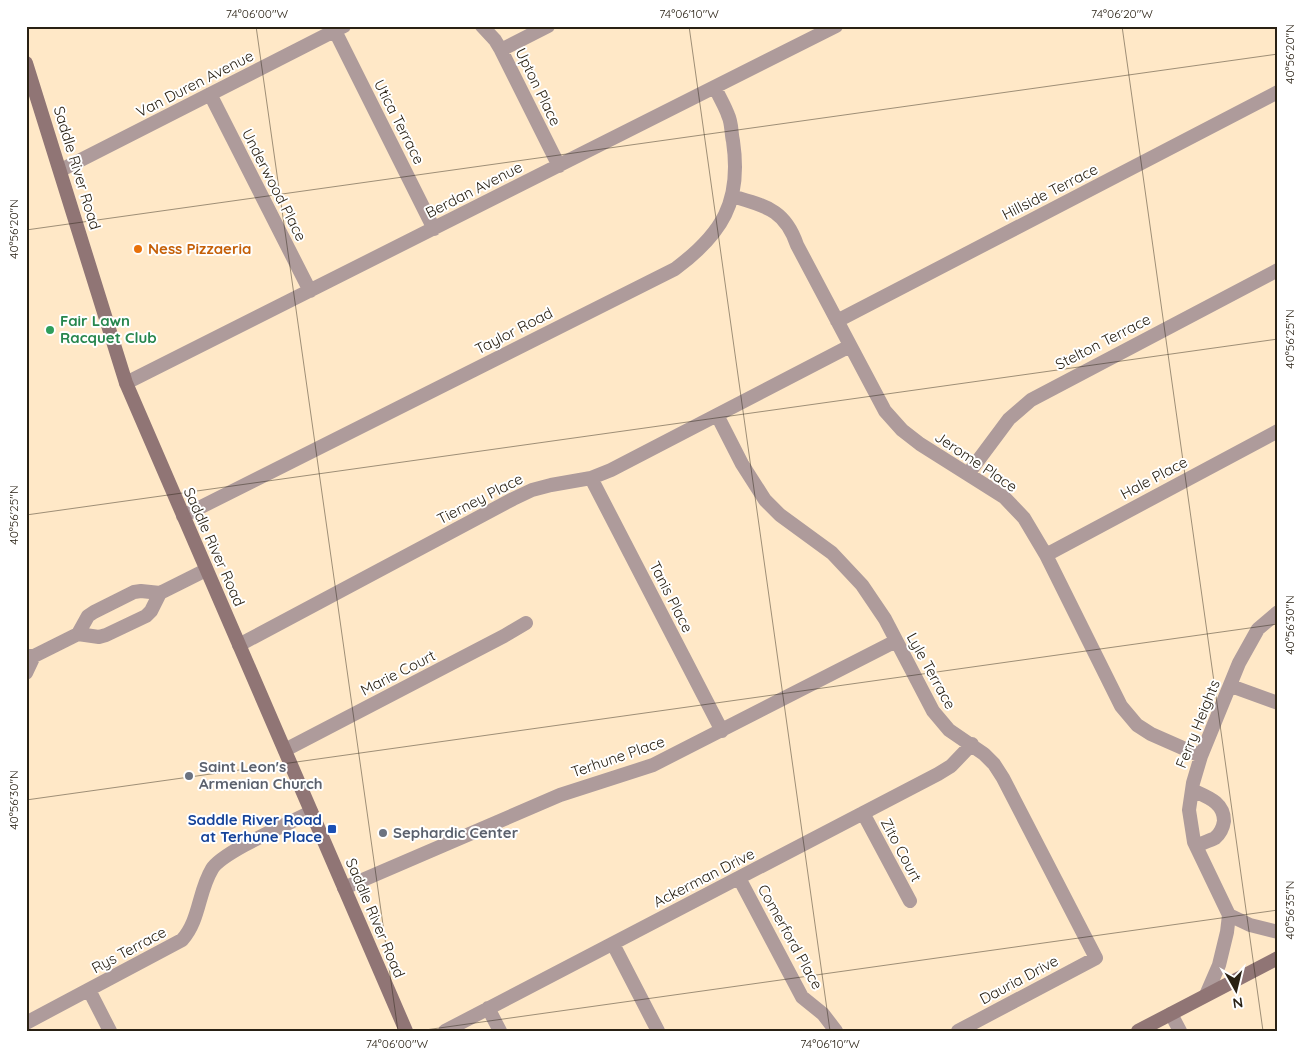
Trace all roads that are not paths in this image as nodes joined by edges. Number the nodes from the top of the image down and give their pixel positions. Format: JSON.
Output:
{"nodes":[{"id":1,"x":482,"y":26,"type":"edge"},
{"id":2,"x":548,"y":26,"type":"edge"},
{"id":3,"x":836,"y":26,"type":"edge"},
{"id":4,"x":339,"y":28,"type":"edge"},
{"id":5,"x":501,"y":50,"type":"junction"},
{"id":6,"x":26,"y":63,"type":"edge"},
{"id":7,"x":715,"y":87,"type":"junction"},
{"id":8,"x":1278,"y":92,"type":"edge"},
{"id":9,"x":210,"y":94,"type":"junction"},
{"id":10,"x":559,"y":166,"type":"junction"},
{"id":11,"x":61,"y":170,"type":"junction"},
{"id":12,"x":732,"y":196,"type":"junction"},
{"id":13,"x":434,"y":229,"type":"junction"},
{"id":14,"x":1278,"y":270,"type":"edge"},
{"id":15,"x":310,"y":291,"type":"junction"},
{"id":16,"x":837,"y":321,"type":"junction"},
{"id":17,"x":850,"y":346,"type":"junction"},
{"id":18,"x":126,"y":383,"type":"junction"},
{"id":19,"x":717,"y":415,"type":"junction"},
{"id":20,"x":1278,"y":430,"type":"edge"},
{"id":21,"x":968,"y":474,"type":"junction"},
{"id":22,"x":591,"y":478,"type":"junction"},
{"id":23,"x":183,"y":516,"type":"junction"},
{"id":24,"x":1046,"y":554,"type":"junction"},
{"id":25,"x":206,"y":570,"type":"junction"},
{"id":26,"x":160,"y":592,"type":"junction"},
{"id":27,"x":1278,"y":612,"type":"edge"},
{"id":28,"x":526,"y":623,"type":"dead end"},
{"id":29,"x":78,"y":634,"type":"junction"},
{"id":30,"x":896,"y":641,"type":"junction"},
{"id":31,"x":239,"y":645,"type":"junction"},
{"id":32,"x":30,"y":656,"type":"edge"},
{"id":33,"x":26,"y":673,"type":"edge"},
{"id":34,"x":1231,"y":686,"type":"junction"},
{"id":35,"x":1278,"y":703,"type":"edge"},
{"id":36,"x":722,"y":731,"type":"junction"},
{"id":37,"x":972,"y":744,"type":"junction"},
{"id":38,"x":285,"y":750,"type":"junction"},
{"id":39,"x":1201,"y":756,"type":"junction"},
{"id":40,"x":1192,"y":790,"type":"junction"},
{"id":41,"x":311,"y":812,"type":"junction"},
{"id":42,"x":863,"y":813,"type":"junction"},
{"id":43,"x":1196,"y":846,"type":"junction"},
{"id":44,"x":739,"y":878,"type":"junction"},
{"id":45,"x":344,"y":888,"type":"junction"},
{"id":46,"x":910,"y":901,"type":"dead end"},
{"id":47,"x":1229,"y":915,"type":"junction"},
{"id":48,"x":1278,"y":932,"type":"edge"},
{"id":49,"x":613,"y":944,"type":"junction"},
{"id":50,"x":1096,"y":958,"type":"joint"},
{"id":51,"x":1278,"y":958,"type":"edge"},
{"id":52,"x":89,"y":990,"type":"junction"},
{"id":53,"x":1206,"y":995,"type":"junction"},
{"id":54,"x":488,"y":1008,"type":"junction"},
{"id":55,"x":1171,"y":1014,"type":"junction"},
{"id":56,"x":26,"y":1023,"type":"edge"},
{"id":57,"x":110,"y":1031,"type":"edge"},
{"id":58,"x":406,"y":1031,"type":"edge"},
{"id":59,"x":445,"y":1031,"type":"edge"},
{"id":60,"x":500,"y":1031,"type":"edge"},
{"id":61,"x":658,"y":1031,"type":"edge"},
{"id":62,"x":836,"y":1031,"type":"edge"},
{"id":63,"x":958,"y":1031,"type":"edge"},
{"id":64,"x":1138,"y":1031,"type":"edge"},
{"id":65,"x":1180,"y":1031,"type":"edge"}],
"edges":[{"from":1,"to":5,"type":"street","name":"Upton Place"},
{"from":2,"to":5,"type":"street"},
{"from":3,"to":7,"type":"street","name":"Berdan Avenue"},
{"from":4,"to":9,"type":"street","name":"Van Duren Avenue"},
{"from":4,"to":13,"type":"street","name":"Utica Terrace"},
{"from":5,"to":10,"type":"street","name":"Upton Place"},
{"from":6,"to":11,"type":"main road","name":"Saddle River Road"},
{"from":7,"to":10,"type":"street","name":"Berdan Avenue"},
{"from":7,"to":12,"type":"street","name":"Taylor Road"},
{"from":8,"to":16,"type":"street","name":"Hillside Terrace"},
{"from":9,"to":11,"type":"street","name":"Van Duren Avenue"},
{"from":9,"to":15,"type":"street","name":"Underwood Place"},
{"from":10,"to":13,"type":"street","name":"Berdan Avenue"},
{"from":11,"to":18,"type":"main road","name":"Saddle River Road"},
{"from":12,"to":16,"type":"street","name":"Jerome Place"},
{"from":12,"to":23,"type":"street","name":"Taylor Road"},
{"from":13,"to":15,"type":"street","name":"Berdan Avenue"},
{"from":14,"to":21,"type":"street","name":"Stelton Terrace"},
{"from":15,"to":18,"type":"street","name":"Berdan Avenue"},
{"from":16,"to":17,"type":"street","name":"Jerome Place"},
{"from":17,"to":19,"type":"street","name":"Tierney Place"},
{"from":17,"to":21,"type":"street","name":"Jerome Place"},
{"from":18,"to":23,"type":"main road","name":"Saddle River Road"},
{"from":19,"to":22,"type":"street","name":"Tierney Place"},
{"from":19,"to":30,"type":"street","name":"Lyle Terrace"},
{"from":20,"to":24,"type":"street","name":"Hale Place"},
{"from":21,"to":24,"type":"street","name":"Jerome Place"},
{"from":22,"to":31,"type":"street","name":"Tierney Place"},
{"from":22,"to":36,"type":"street","name":"Tanis Place"},
{"from":23,"to":25,"type":"main road","name":"Saddle River Road"},
{"from":24,"to":39,"type":"street","name":"Jerome Place"},
{"from":25,"to":26,"type":"street"},
{"from":25,"to":31,"type":"main road","name":"Saddle River Road"},
{"from":26,"to":29,"type":"street"},
{"from":26,"to":29,"type":"street"},
{"from":27,"to":34,"type":"street","name":"Ferry Heights"},
{"from":28,"to":38,"type":"street","name":"Marie Court"},
{"from":29,"to":32,"type":"street"},
{"from":30,"to":36,"type":"street","name":"Terhune Place"},
{"from":30,"to":37,"type":"street","name":"Lyle Terrace"},
{"from":31,"to":38,"type":"main road","name":"Saddle River Road"},
{"from":32,"to":33,"type":"street"},
{"from":34,"to":35,"type":"street"},
{"from":34,"to":39,"type":"street","name":"Ferry Heights"},
{"from":36,"to":45,"type":"street","name":"Terhune Place"},
{"from":37,"to":42,"type":"street","name":"Ackerman Drive"},
{"from":37,"to":50,"type":"street","name":"Lyle Terrace"},
{"from":38,"to":41,"type":"main road","name":"Saddle River Road"},
{"from":39,"to":40,"type":"street","name":"Ferry Heights"},
{"from":40,"to":43,"type":"street","name":"Ferry Heights"},
{"from":40,"to":43,"type":"street"},
{"from":41,"to":45,"type":"main road","name":"Saddle River Road"},
{"from":41,"to":52,"type":"street","name":"Rys Terrace"},
{"from":42,"to":44,"type":"street","name":"Ackerman Drive"},
{"from":42,"to":46,"type":"street","name":"Zito Court"},
{"from":43,"to":47,"type":"street","name":"Ferry Heights"},
{"from":44,"to":49,"type":"street","name":"Ackerman Drive"},
{"from":44,"to":62,"type":"street","name":"Comerford Place"},
{"from":45,"to":58,"type":"main road","name":"Saddle River Road"},
{"from":47,"to":48,"type":"street"},
{"from":47,"to":53,"type":"street"},
{"from":49,"to":54,"type":"street","name":"Ackerman Drive"},
{"from":49,"to":61,"type":"street"},
{"from":50,"to":63,"type":"street","name":"Dauria Drive"},
{"from":51,"to":53,"type":"main road"},
{"from":52,"to":56,"type":"street","name":"Rys Terrace"},
{"from":52,"to":57,"type":"street"},
{"from":53,"to":55,"type":"main road"},
{"from":54,"to":59,"type":"street","name":"Ackerman Drive"},
{"from":54,"to":60,"type":"street"},
{"from":55,"to":64,"type":"main road"},
{"from":55,"to":65,"type":"street"}]}
